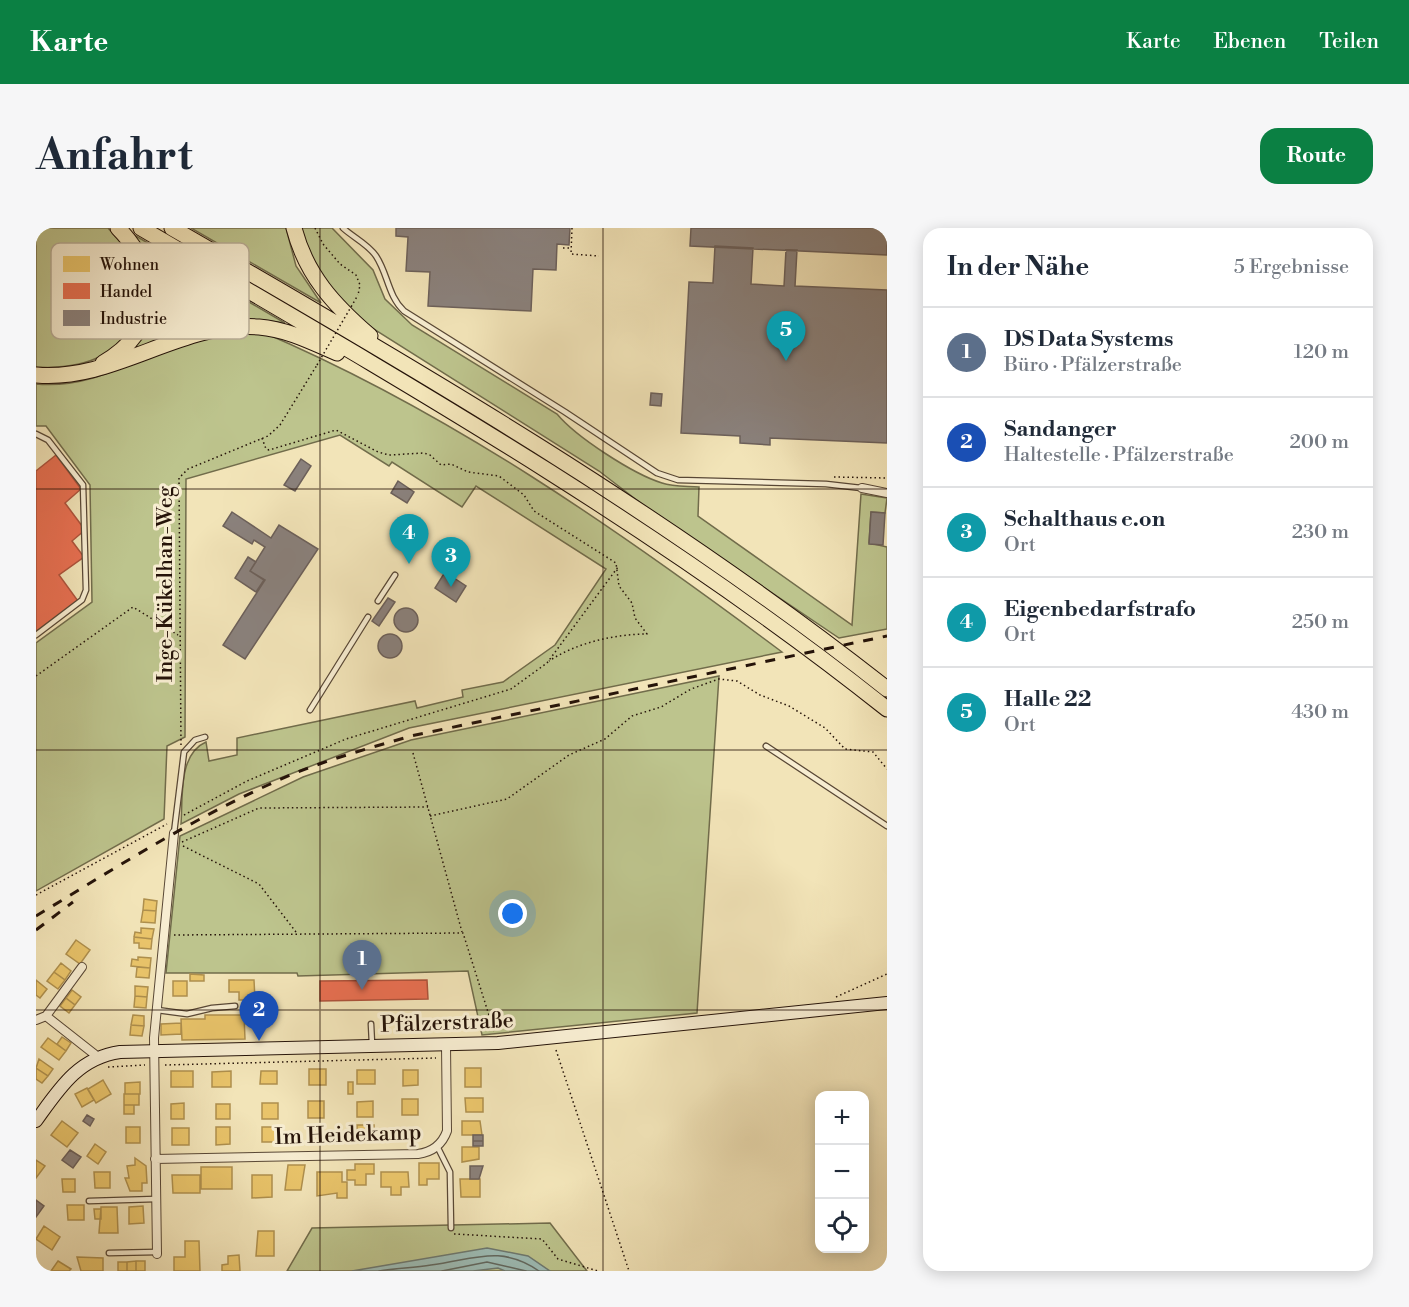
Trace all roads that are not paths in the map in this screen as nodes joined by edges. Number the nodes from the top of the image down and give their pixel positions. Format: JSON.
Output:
{"nodes":[{"id":1,"x":118,"y":228,"type":"edge"},
{"id":2,"x":141,"y":228,"type":"edge"},
{"id":3,"x":172,"y":228,"type":"edge"},
{"id":4,"x":294,"y":228,"type":"edge"},
{"id":5,"x":344,"y":228,"type":"edge"},
{"id":6,"x":131,"y":243,"type":"edge"},
{"id":7,"x":166,"y":243,"type":"edge"},
{"id":8,"x":197,"y":243,"type":"edge"},
{"id":9,"x":249,"y":273,"type":"edge"},
{"id":10,"x":249,"y":292,"type":"edge"},
{"id":11,"x":249,"y":328,"type":"edge"},
{"id":12,"x":132,"y":339,"type":"edge"},
{"id":13,"x":184,"y":339,"type":"edge"},
{"id":14,"x":399,"y":362,"type":"junction"},
{"id":15,"x":78,"y":373,"type":"junction"},
{"id":16,"x":36,"y":375,"type":"edge"},
{"id":17,"x":392,"y":376,"type":"junction"},
{"id":18,"x":36,"y":434,"type":"edge"},
{"id":19,"x":862,"y":488,"type":"joint"},
{"id":20,"x":887,"y":493,"type":"edge"},
{"id":21,"x":395,"y":575,"type":"dead end"},
{"id":22,"x":378,"y":601,"type":"dead end"},
{"id":23,"x":368,"y":617,"type":"dead end"},
{"id":24,"x":36,"y":635,"type":"edge"},
{"id":25,"x":887,"y":689,"type":"edge"},
{"id":26,"x":887,"y":709,"type":"edge"},
{"id":27,"x":310,"y":710,"type":"dead end"},
{"id":28,"x":205,"y":737,"type":"dead end"},
{"id":29,"x":766,"y":746,"type":"dead end"},
{"id":30,"x":887,"y":826,"type":"edge"},
{"id":31,"x":174,"y":833,"type":"joint"},
{"id":32,"x":82,"y":967,"type":"dead end"},
{"id":33,"x":887,"y":1003,"type":"edge"},
{"id":34,"x":235,"y":1006,"type":"dead end"},
{"id":35,"x":157,"y":1010,"type":"junction"},
{"id":36,"x":46,"y":1016,"type":"junction"},
{"id":37,"x":36,"y":1020,"type":"edge"},
{"id":38,"x":371,"y":1024,"type":"dead end"},
{"id":39,"x":372,"y":1047,"type":"junction"},
{"id":40,"x":154,"y":1050,"type":"junction"},
{"id":41,"x":446,"y":1050,"type":"junction"},
{"id":42,"x":101,"y":1062,"type":"junction"},
{"id":43,"x":36,"y":1121,"type":"edge"},
{"id":44,"x":437,"y":1146,"type":"junction"},
{"id":45,"x":155,"y":1159,"type":"junction"},
{"id":46,"x":156,"y":1199,"type":"junction"},
{"id":47,"x":89,"y":1201,"type":"dead end"},
{"id":48,"x":451,"y":1228,"type":"road end"},
{"id":49,"x":109,"y":1253,"type":"dead end"},
{"id":50,"x":157,"y":1253,"type":"joint"}],
"edges":[{"from":1,"to":6,"type":"highway"},
{"from":2,"to":7,"type":"highway"},
{"from":3,"to":8,"type":"highway"},
{"from":4,"to":14,"type":"highway"},
{"from":5,"to":19,"type":"lane"},
{"from":9,"to":14,"type":"highway"},
{"from":10,"to":17,"type":"highway"},
{"from":11,"to":17,"type":"highway"},
{"from":12,"to":15,"type":"highway"},
{"from":13,"to":15,"type":"highway"},
{"from":14,"to":25,"type":"highway"},
{"from":15,"to":16,"type":"highway"},
{"from":17,"to":26,"type":"highway"},
{"from":18,"to":24,"type":"lane"},
{"from":19,"to":20,"type":"street"},
{"from":21,"to":22,"type":"lane"},
{"from":23,"to":27,"type":"lane"},
{"from":28,"to":31,"type":"lane"},
{"from":29,"to":30,"type":"lane"},
{"from":31,"to":35,"type":"street"},
{"from":32,"to":36,"type":"street"},
{"from":33,"to":41,"type":"street","name":"Pfälzerstraße"},
{"from":34,"to":35,"type":"lane"},
{"from":35,"to":40,"type":"street"},
{"from":36,"to":37,"type":"street"},
{"from":36,"to":42,"type":"street"},
{"from":38,"to":39,"type":"lane"},
{"from":39,"to":40,"type":"street","name":"Pfälzerstraße"},
{"from":39,"to":41,"type":"street","name":"Pfälzerstraße"},
{"from":40,"to":42,"type":"street","name":"Pfälzerstraße"},
{"from":40,"to":45,"type":"street"},
{"from":41,"to":44,"type":"street","name":"Im Heidekamp"},
{"from":42,"to":43,"type":"street","name":"Pfälzerstraße"},
{"from":44,"to":45,"type":"street","name":"Im Heidekamp"},
{"from":44,"to":48,"type":"lane"},
{"from":45,"to":46,"type":"street"},
{"from":46,"to":47,"type":"lane"},
{"from":46,"to":50,"type":"street"},
{"from":49,"to":50,"type":"lane"}]}
